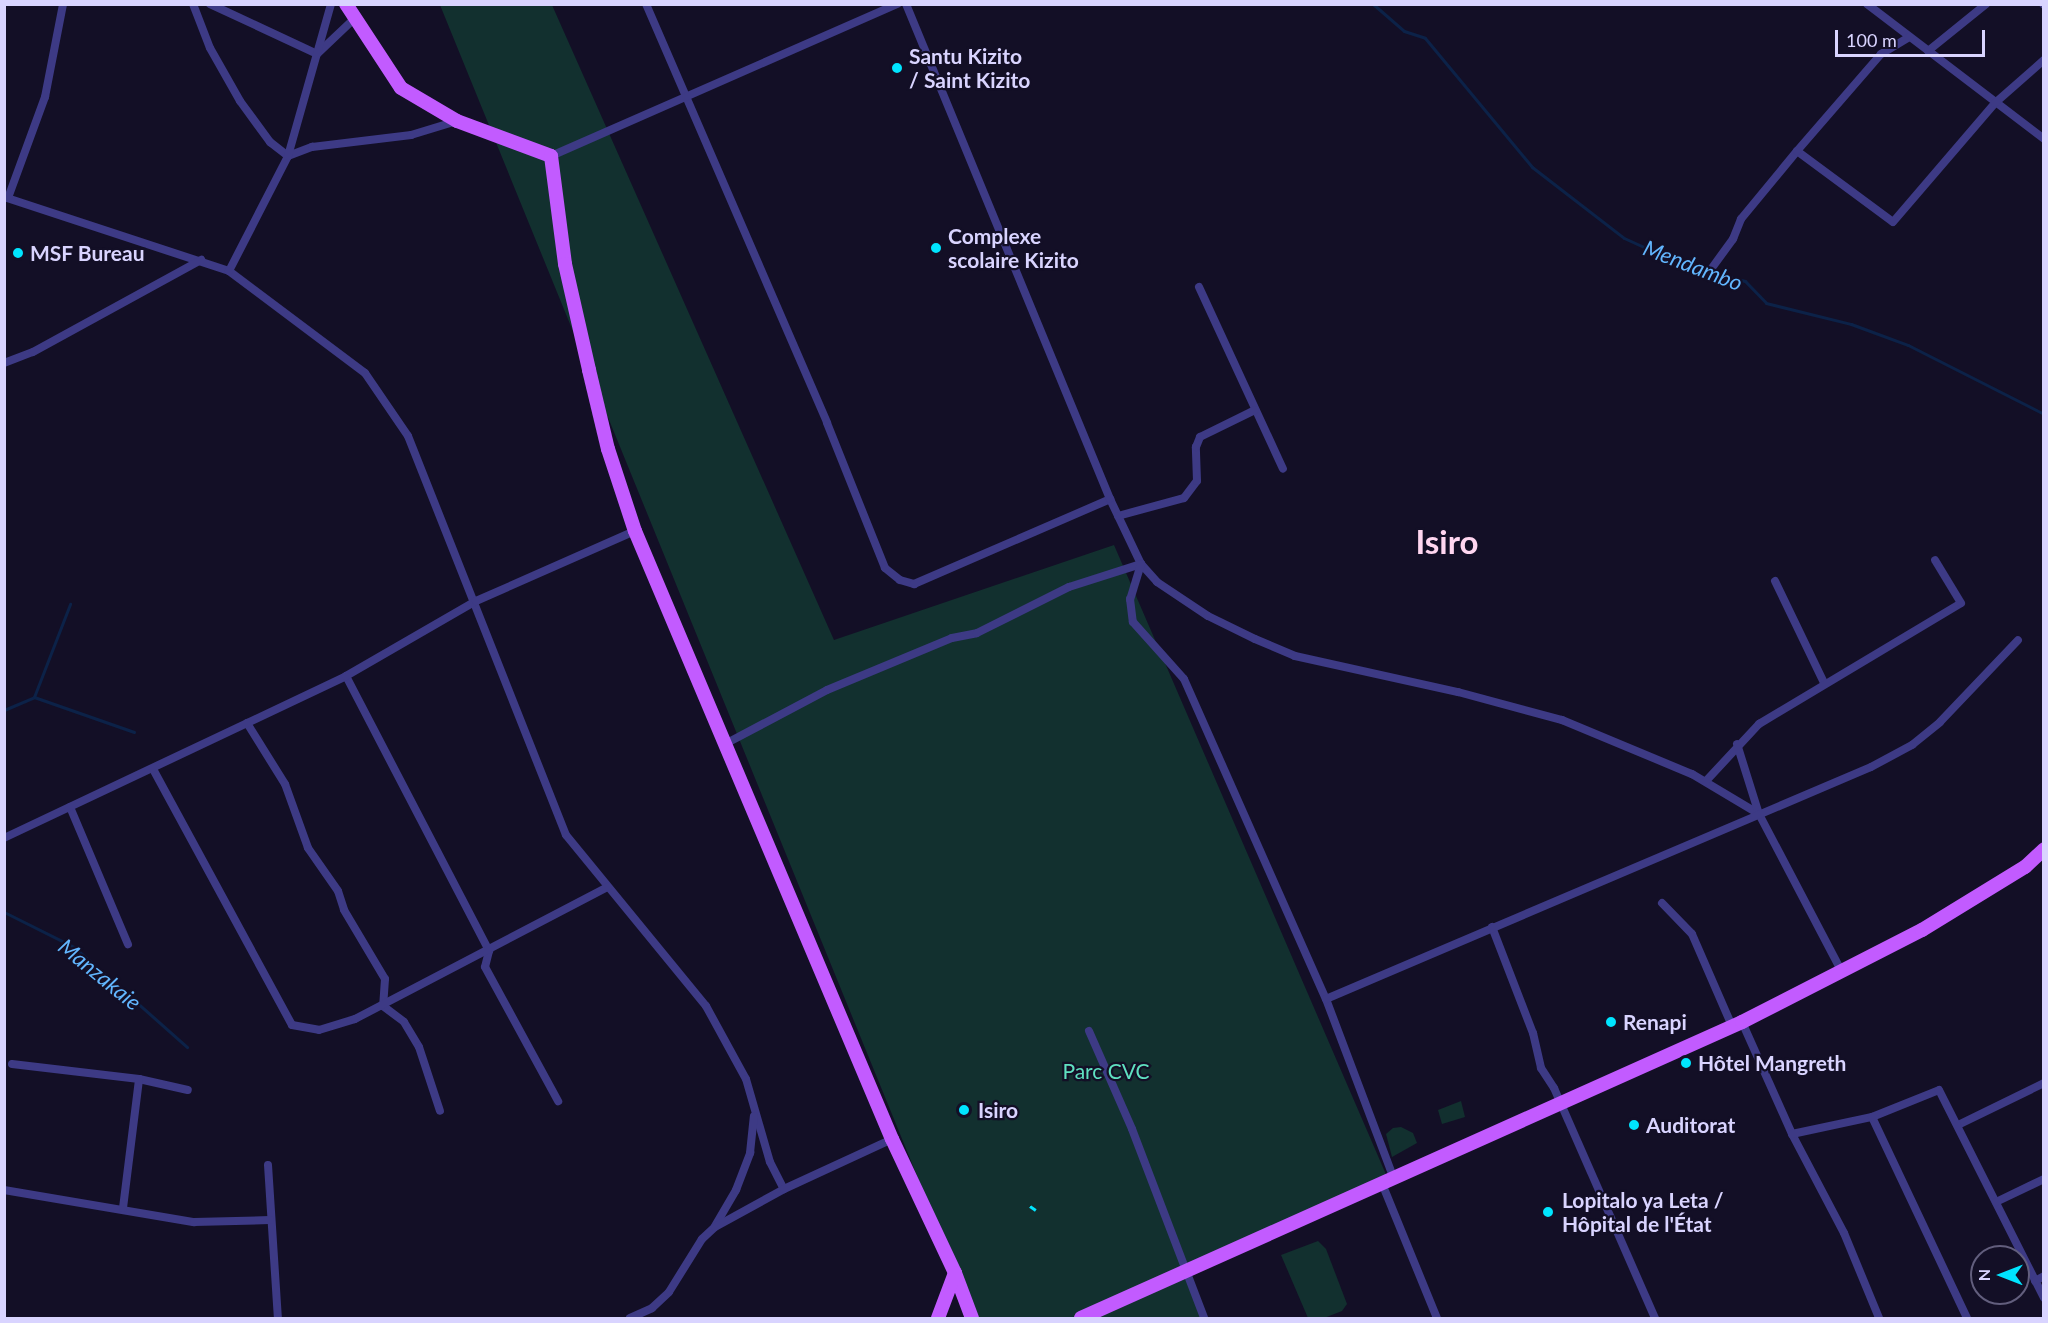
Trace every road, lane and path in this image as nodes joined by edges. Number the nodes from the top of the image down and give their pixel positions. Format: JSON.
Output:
{"nodes":[{"id":1,"x":63,"y":4,"type":"edge"},
{"id":2,"x":193,"y":4,"type":"edge"},
{"id":3,"x":210,"y":4,"type":"edge"},
{"id":4,"x":331,"y":4,"type":"edge"},
{"id":5,"x":346,"y":4,"type":"edge"},
{"id":6,"x":646,"y":4,"type":"edge"},
{"id":7,"x":898,"y":4,"type":"edge"},
{"id":8,"x":906,"y":4,"type":"edge"},
{"id":9,"x":1867,"y":4,"type":"edge"},
{"id":10,"x":1986,"y":4,"type":"edge"},
{"id":11,"x":354,"y":19,"type":"junction"},
{"id":12,"x":1909,"y":37,"type":"junction"},
{"id":13,"x":1928,"y":51,"type":"junction"},
{"id":14,"x":317,"y":54,"type":"junction"},
{"id":15,"x":2043,"y":60,"type":"edge"},
{"id":16,"x":688,"y":98,"type":"junction"},
{"id":17,"x":1995,"y":103,"type":"junction"},
{"id":18,"x":456,"y":121,"type":"junction"},
{"id":19,"x":2043,"y":138,"type":"edge"},
{"id":20,"x":1797,"y":150,"type":"junction"},
{"id":21,"x":288,"y":156,"type":"junction"},
{"id":22,"x":551,"y":156,"type":"junction"},
{"id":23,"x":6,"y":197,"type":"edge"},
{"id":24,"x":201,"y":260,"type":"junction"},
{"id":25,"x":230,"y":271,"type":"junction"},
{"id":26,"x":1709,"y":272,"type":"dead end"},
{"id":27,"x":1199,"y":287,"type":"dead end"},
{"id":28,"x":4,"y":363,"type":"edge"},
{"id":29,"x":1255,"y":410,"type":"junction"},
{"id":30,"x":1283,"y":469,"type":"dead end"},
{"id":31,"x":1110,"y":499,"type":"junction"},
{"id":32,"x":1118,"y":516,"type":"junction"},
{"id":33,"x":635,"y":531,"type":"junction"},
{"id":34,"x":1935,"y":560,"type":"dead end"},
{"id":35,"x":1141,"y":564,"type":"junction"},
{"id":36,"x":1775,"y":581,"type":"dead end"},
{"id":37,"x":476,"y":601,"type":"junction"},
{"id":38,"x":2018,"y":640,"type":"dead end"},
{"id":39,"x":346,"y":676,"type":"junction"},
{"id":40,"x":1824,"y":683,"type":"junction"},
{"id":41,"x":247,"y":723,"type":"junction"},
{"id":42,"x":725,"y":744,"type":"junction"},
{"id":43,"x":1737,"y":744,"type":"junction"},
{"id":44,"x":153,"y":769,"type":"junction"},
{"id":45,"x":1706,"y":781,"type":"junction"},
{"id":46,"x":70,"y":807,"type":"junction"},
{"id":47,"x":1760,"y":814,"type":"junction"},
{"id":48,"x":4,"y":837,"type":"edge"},
{"id":49,"x":2043,"y":849,"type":"edge"},
{"id":50,"x":608,"y":887,"type":"junction"},
{"id":51,"x":1662,"y":903,"type":"dead end"},
{"id":52,"x":1492,"y":927,"type":"junction"},
{"id":53,"x":128,"y":944,"type":"dead end"},
{"id":54,"x":489,"y":951,"type":"junction"},
{"id":55,"x":1841,"y":970,"type":"junction"},
{"id":56,"x":1326,"y":999,"type":"junction"},
{"id":57,"x":382,"y":1006,"type":"junction"},
{"id":58,"x":1737,"y":1024,"type":"junction"},
{"id":59,"x":1089,"y":1031,"type":"dead end"},
{"id":60,"x":12,"y":1064,"type":"dead end"},
{"id":61,"x":139,"y":1079,"type":"junction"},
{"id":62,"x":2043,"y":1084,"type":"edge"},
{"id":63,"x":188,"y":1090,"type":"dead end"},
{"id":64,"x":558,"y":1101,"type":"dead end"},
{"id":65,"x":1560,"y":1102,"type":"junction"},
{"id":66,"x":440,"y":1111,"type":"dead end"},
{"id":67,"x":754,"y":1113,"type":"junction"},
{"id":68,"x":1872,"y":1117,"type":"junction"},
{"id":69,"x":1958,"y":1125,"type":"junction"},
{"id":70,"x":1792,"y":1134,"type":"junction"},
{"id":71,"x":892,"y":1139,"type":"junction"},
{"id":72,"x":268,"y":1166,"type":"dead end"},
{"id":73,"x":1387,"y":1179,"type":"junction"},
{"id":74,"x":2043,"y":1179,"type":"edge"},
{"id":75,"x":784,"y":1189,"type":"junction"},
{"id":76,"x":4,"y":1190,"type":"edge"},
{"id":77,"x":1996,"y":1202,"type":"junction"},
{"id":78,"x":123,"y":1208,"type":"junction"},
{"id":79,"x":270,"y":1220,"type":"junction"},
{"id":80,"x":715,"y":1227,"type":"junction"},
{"id":81,"x":1184,"y":1272,"type":"junction"},
{"id":82,"x":955,"y":1273,"type":"junction"},
{"id":83,"x":2043,"y":1276,"type":"edge"},
{"id":84,"x":2035,"y":1281,"type":"junction"},
{"id":85,"x":2043,"y":1298,"type":"edge"},
{"id":86,"x":652,"y":1308,"type":"junction"},
{"id":87,"x":278,"y":1318,"type":"edge"},
{"id":88,"x":630,"y":1318,"type":"edge"},
{"id":89,"x":656,"y":1318,"type":"edge"},
{"id":90,"x":938,"y":1318,"type":"edge"},
{"id":91,"x":972,"y":1318,"type":"edge"},
{"id":92,"x":1082,"y":1318,"type":"edge"},
{"id":93,"x":1204,"y":1318,"type":"edge"},
{"id":94,"x":1437,"y":1318,"type":"edge"},
{"id":95,"x":1655,"y":1318,"type":"edge"},
{"id":96,"x":1879,"y":1318,"type":"edge"},
{"id":97,"x":1967,"y":1318,"type":"edge"}],
"edges":[{"from":1,"to":23,"type":"street"},
{"from":2,"to":21,"type":"street"},
{"from":3,"to":14,"type":"street"},
{"from":4,"to":14,"type":"street"},
{"from":5,"to":11,"type":"main road"},
{"from":6,"to":16,"type":"street"},
{"from":7,"to":16,"type":"street"},
{"from":8,"to":31,"type":"street"},
{"from":9,"to":12,"type":"street"},
{"from":10,"to":13,"type":"street"},
{"from":11,"to":14,"type":"street"},
{"from":11,"to":18,"type":"main road"},
{"from":12,"to":13,"type":"street"},
{"from":12,"to":20,"type":"street"},
{"from":13,"to":17,"type":"street"},
{"from":14,"to":21,"type":"street"},
{"from":15,"to":17,"type":"street"},
{"from":16,"to":22,"type":"street"},
{"from":16,"to":31,"type":"street"},
{"from":17,"to":19,"type":"street"},
{"from":17,"to":20,"type":"street"},
{"from":18,"to":21,"type":"street"},
{"from":18,"to":22,"type":"main road"},
{"from":20,"to":26,"type":"street"},
{"from":21,"to":25,"type":"street"},
{"from":22,"to":33,"type":"main road"},
{"from":23,"to":24,"type":"street"},
{"from":24,"to":25,"type":"street"},
{"from":24,"to":28,"type":"street"},
{"from":25,"to":37,"type":"street"},
{"from":27,"to":29,"type":"street"},
{"from":29,"to":30,"type":"street"},
{"from":29,"to":32,"type":"street"},
{"from":31,"to":32,"type":"street"},
{"from":32,"to":35,"type":"street"},
{"from":33,"to":37,"type":"street"},
{"from":33,"to":42,"type":"main road"},
{"from":34,"to":40,"type":"street"},
{"from":35,"to":42,"type":"street"},
{"from":35,"to":45,"type":"street"},
{"from":35,"to":56,"type":"street"},
{"from":36,"to":40,"type":"street"},
{"from":37,"to":39,"type":"street"},
{"from":37,"to":50,"type":"street"},
{"from":38,"to":47,"type":"street"},
{"from":39,"to":41,"type":"street"},
{"from":39,"to":54,"type":"street"},
{"from":40,"to":43,"type":"street"},
{"from":41,"to":44,"type":"street"},
{"from":41,"to":57,"type":"street"},
{"from":42,"to":71,"type":"main road"},
{"from":43,"to":45,"type":"street"},
{"from":43,"to":47,"type":"street"},
{"from":44,"to":46,"type":"street"},
{"from":44,"to":57,"type":"street"},
{"from":45,"to":47,"type":"street"},
{"from":46,"to":48,"type":"street"},
{"from":46,"to":53,"type":"street"},
{"from":47,"to":52,"type":"street"},
{"from":47,"to":55,"type":"street"},
{"from":49,"to":55,"type":"main road"},
{"from":50,"to":54,"type":"street"},
{"from":50,"to":67,"type":"street"},
{"from":51,"to":58,"type":"street"},
{"from":52,"to":56,"type":"street"},
{"from":52,"to":65,"type":"street"},
{"from":54,"to":57,"type":"street"},
{"from":54,"to":64,"type":"street"},
{"from":55,"to":58,"type":"main road"},
{"from":56,"to":73,"type":"street"},
{"from":57,"to":66,"type":"street"},
{"from":58,"to":65,"type":"main road"},
{"from":58,"to":70,"type":"street"},
{"from":59,"to":81,"type":"street"},
{"from":60,"to":61,"type":"street"},
{"from":61,"to":63,"type":"street"},
{"from":61,"to":78,"type":"street"},
{"from":62,"to":69,"type":"street"},
{"from":65,"to":73,"type":"main road"},
{"from":65,"to":95,"type":"street"},
{"from":67,"to":75,"type":"street"},
{"from":67,"to":80,"type":"street"},
{"from":68,"to":69,"type":"street"},
{"from":68,"to":70,"type":"street"},
{"from":68,"to":97,"type":"street"},
{"from":69,"to":77,"type":"street"},
{"from":70,"to":96,"type":"street"},
{"from":71,"to":75,"type":"street"},
{"from":71,"to":82,"type":"main road"},
{"from":72,"to":79,"type":"street"},
{"from":73,"to":81,"type":"main road"},
{"from":73,"to":94,"type":"street"},
{"from":74,"to":77,"type":"street"},
{"from":75,"to":80,"type":"street"},
{"from":76,"to":78,"type":"street"},
{"from":77,"to":84,"type":"street"},
{"from":78,"to":79,"type":"street"},
{"from":79,"to":87,"type":"street"},
{"from":80,"to":86,"type":"street"},
{"from":81,"to":92,"type":"main road"},
{"from":81,"to":93,"type":"street"},
{"from":82,"to":90,"type":"main road"},
{"from":82,"to":91,"type":"main road"},
{"from":83,"to":84,"type":"street"},
{"from":84,"to":85,"type":"street"},
{"from":86,"to":88,"type":"street"},
{"from":86,"to":89,"type":"street"}]}
